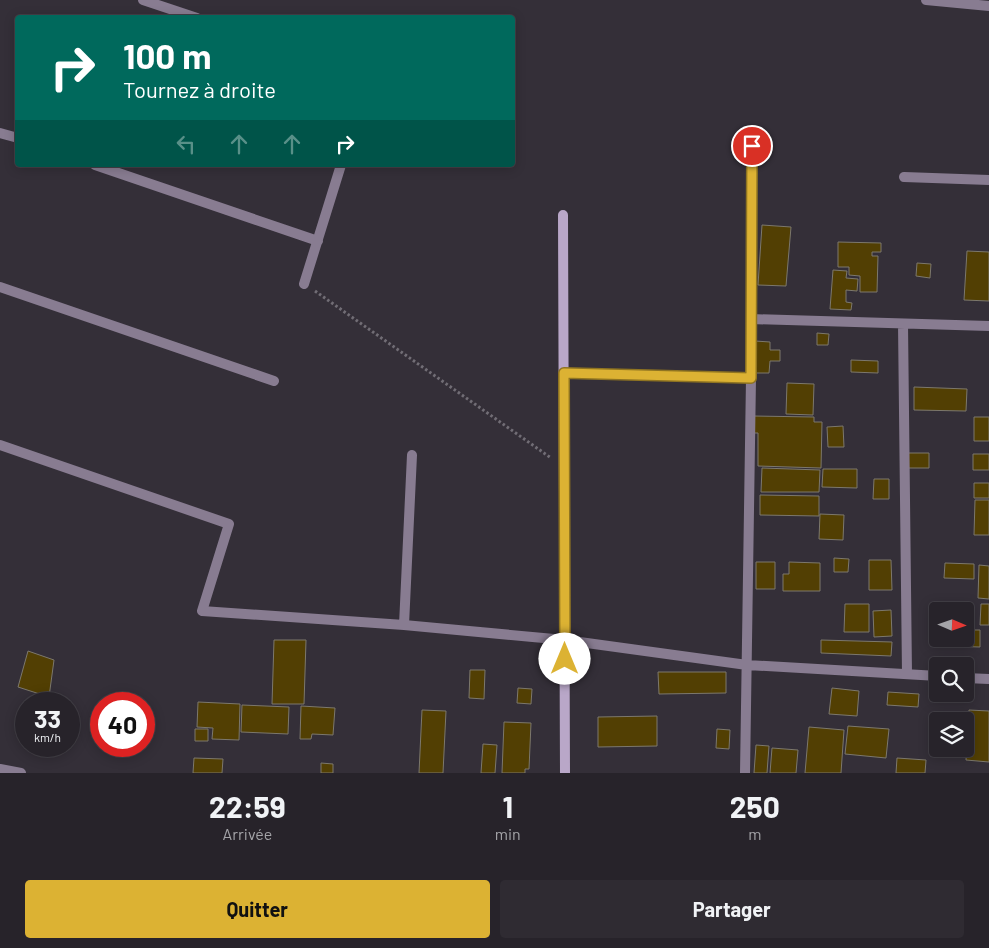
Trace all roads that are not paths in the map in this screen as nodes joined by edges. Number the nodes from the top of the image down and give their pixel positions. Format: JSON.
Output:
{"nodes":[{"id":1,"x":143,"y":0,"type":"edge"},
{"id":2,"x":926,"y":0,"type":"edge"},
{"id":3,"x":989,"y":6,"type":"edge"},
{"id":4,"x":187,"y":15,"type":"edge"},
{"id":5,"x":0,"y":132,"type":"edge"},
{"id":6,"x":15,"y":137,"type":"edge"},
{"id":7,"x":752,"y":146,"type":"dead end"},
{"id":8,"x":102,"y":167,"type":"edge"},
{"id":9,"x":340,"y":167,"type":"edge"},
{"id":10,"x":904,"y":177,"type":"dead end"},
{"id":11,"x":989,"y":180,"type":"edge"},
{"id":12,"x":563,"y":215,"type":"dead end"},
{"id":13,"x":318,"y":241,"type":"junction"},
{"id":14,"x":304,"y":284,"type":"road end"},
{"id":15,"x":0,"y":287,"type":"edge"},
{"id":16,"x":751,"y":319,"type":"junction"},
{"id":17,"x":903,"y":324,"type":"junction"},
{"id":18,"x":989,"y":326,"type":"edge"},
{"id":19,"x":564,"y":373,"type":"junction"},
{"id":20,"x":751,"y":378,"type":"junction"},
{"id":21,"x":274,"y":381,"type":"dead end"},
{"id":22,"x":0,"y":445,"type":"edge"},
{"id":23,"x":412,"y":455,"type":"dead end"},
{"id":24,"x":404,"y":625,"type":"junction"},
{"id":25,"x":565,"y":640,"type":"junction"},
{"id":26,"x":747,"y":665,"type":"junction"},
{"id":27,"x":907,"y":674,"type":"junction"},
{"id":28,"x":929,"y":675,"type":"edge"},
{"id":29,"x":974,"y":678,"type":"edge"},
{"id":30,"x":989,"y":679,"type":"edge"},
{"id":31,"x":0,"y":769,"type":"edge"},
{"id":32,"x":21,"y":773,"type":"edge"},
{"id":33,"x":565,"y":773,"type":"edge"},
{"id":34,"x":745,"y":773,"type":"edge"}],
"edges":[{"from":1,"to":4,"type":"street"},
{"from":2,"to":3,"type":"street"},
{"from":5,"to":6,"type":"street"},
{"from":7,"to":16,"type":"street"},
{"from":8,"to":13,"type":"street"},
{"from":9,"to":13,"type":"street"},
{"from":10,"to":11,"type":"street"},
{"from":12,"to":19,"type":"street"},
{"from":13,"to":14,"type":"street"},
{"from":15,"to":21,"type":"street"},
{"from":16,"to":17,"type":"street"},
{"from":16,"to":20,"type":"street"},
{"from":17,"to":18,"type":"street"},
{"from":17,"to":27,"type":"street"},
{"from":19,"to":20,"type":"street"},
{"from":19,"to":25,"type":"street"},
{"from":20,"to":26,"type":"street"},
{"from":22,"to":24,"type":"street"},
{"from":23,"to":24,"type":"street"},
{"from":24,"to":25,"type":"street"},
{"from":25,"to":26,"type":"street"},
{"from":25,"to":33,"type":"street"},
{"from":26,"to":27,"type":"street"},
{"from":26,"to":34,"type":"street"},
{"from":27,"to":28,"type":"street"},
{"from":29,"to":30,"type":"street"},
{"from":31,"to":32,"type":"street"}]}
